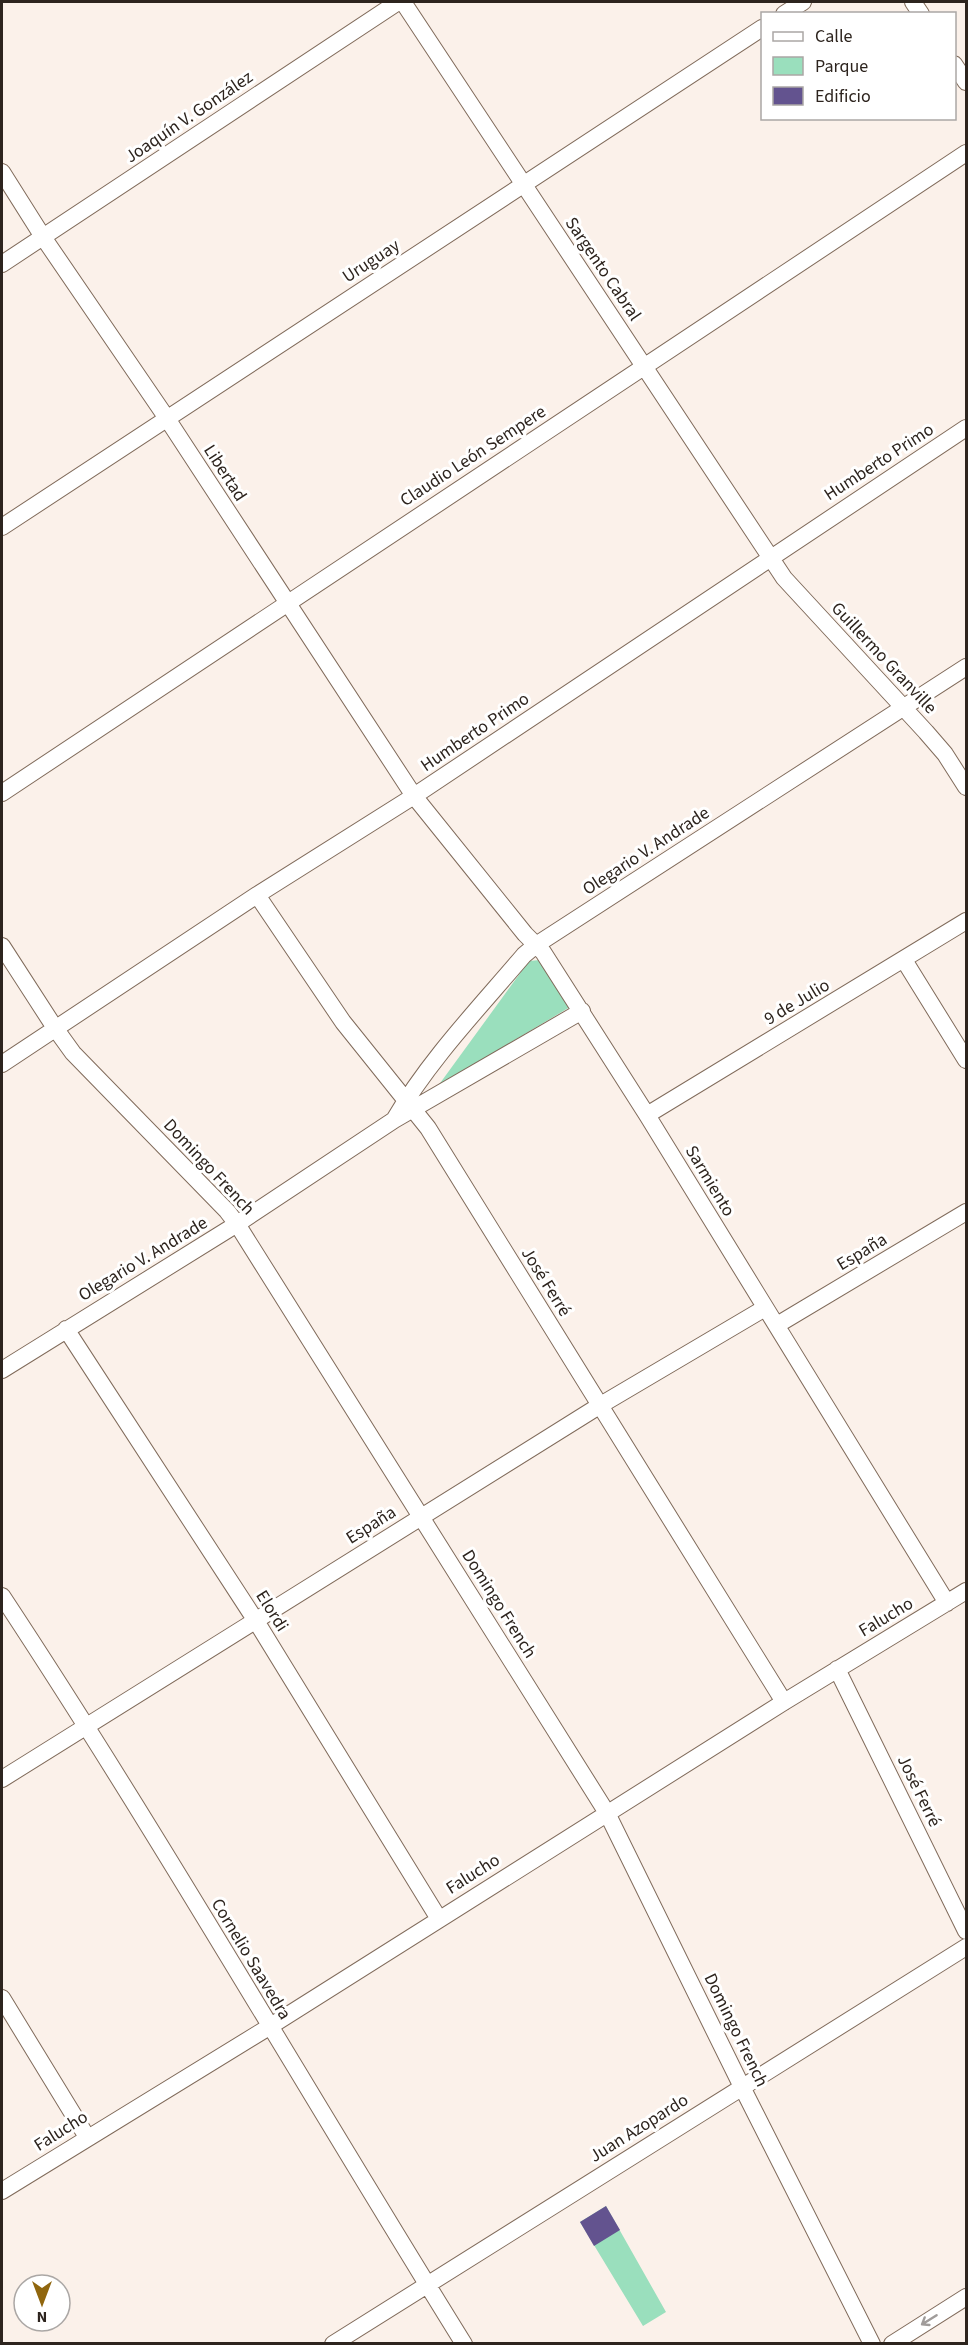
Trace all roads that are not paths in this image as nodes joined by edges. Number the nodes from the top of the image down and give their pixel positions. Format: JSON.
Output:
{"nodes":[{"id":1,"x":398,"y":2,"type":"edge"},
{"id":2,"x":403,"y":2,"type":"edge"},
{"id":3,"x":803,"y":2,"type":"edge"},
{"id":4,"x":787,"y":12,"type":"edge"},
{"id":5,"x":761,"y":29,"type":"edge"},
{"id":6,"x":956,"y":67,"type":"edge"},
{"id":7,"x":966,"y":82,"type":"edge"},
{"id":8,"x":966,"y":153,"type":"edge"},
{"id":9,"x":2,"y":172,"type":"edge"},
{"id":10,"x":523,"y":185,"type":"junction"},
{"id":11,"x":43,"y":237,"type":"junction"},
{"id":12,"x":2,"y":264,"type":"edge"},
{"id":13,"x":645,"y":366,"type":"junction"},
{"id":14,"x":166,"y":417,"type":"junction"},
{"id":15,"x":966,"y":428,"type":"edge"},
{"id":16,"x":2,"y":527,"type":"edge"},
{"id":17,"x":770,"y":558,"type":"junction"},
{"id":18,"x":286,"y":603,"type":"junction"},
{"id":19,"x":966,"y":668,"type":"edge"},
{"id":20,"x":903,"y":708,"type":"junction"},
{"id":21,"x":966,"y":787,"type":"edge"},
{"id":22,"x":2,"y":793,"type":"edge"},
{"id":23,"x":414,"y":796,"type":"junction"},
{"id":24,"x":257,"y":895,"type":"junction"},
{"id":25,"x":966,"y":921,"type":"edge"},
{"id":26,"x":536,"y":945,"type":"junction"},
{"id":27,"x":2,"y":946,"type":"edge"},
{"id":28,"x":904,"y":960,"type":"junction"},
{"id":29,"x":582,"y":1011,"type":"junction"},
{"id":30,"x":55,"y":1028,"type":"junction"},
{"id":31,"x":966,"y":1060,"type":"edge"},
{"id":32,"x":2,"y":1064,"type":"edge"},
{"id":33,"x":410,"y":1105,"type":"junction"},
{"id":34,"x":647,"y":1115,"type":"junction"},
{"id":35,"x":966,"y":1212,"type":"edge"},
{"id":36,"x":237,"y":1224,"type":"junction"},
{"id":37,"x":765,"y":1308,"type":"junction"},
{"id":38,"x":777,"y":1325,"type":"junction"},
{"id":39,"x":66,"y":1329,"type":"junction"},
{"id":40,"x":2,"y":1370,"type":"edge"},
{"id":41,"x":599,"y":1406,"type":"junction"},
{"id":42,"x":421,"y":1516,"type":"junction"},
{"id":43,"x":966,"y":1591,"type":"edge"},
{"id":44,"x":2,"y":1596,"type":"edge"},
{"id":45,"x":947,"y":1603,"type":"junction"},
{"id":46,"x":256,"y":1621,"type":"junction"},
{"id":47,"x":837,"y":1669,"type":"junction"},
{"id":48,"x":784,"y":1702,"type":"junction"},
{"id":49,"x":87,"y":1726,"type":"junction"},
{"id":50,"x":2,"y":1779,"type":"edge"},
{"id":51,"x":607,"y":1813,"type":"junction"},
{"id":52,"x":439,"y":1919,"type":"junction"},
{"id":53,"x":966,"y":1931,"type":"edge"},
{"id":54,"x":966,"y":1947,"type":"edge"},
{"id":55,"x":2,"y":1998,"type":"edge"},
{"id":56,"x":269,"y":2027,"type":"junction"},
{"id":57,"x":742,"y":2087,"type":"junction"},
{"id":58,"x":87,"y":2137,"type":"junction"},
{"id":59,"x":2,"y":2191,"type":"edge"},
{"id":60,"x":427,"y":2284,"type":"junction"},
{"id":61,"x":966,"y":2297,"type":"edge"},
{"id":62,"x":333,"y":2343,"type":"edge"},
{"id":63,"x":464,"y":2343,"type":"edge"},
{"id":64,"x":872,"y":2343,"type":"edge"},
{"id":65,"x":892,"y":2343,"type":"edge"}],
"edges":[{"from":1,"to":11,"type":"street","name":"Joaquín V. González"},
{"from":2,"to":10,"type":"street","name":"Sargento Cabral"},
{"from":3,"to":4,"type":"street"},
{"from":5,"to":10,"type":"street","name":"Uruguay"},
{"from":6,"to":7,"type":"street"},
{"from":8,"to":13,"type":"street","name":"Claudio León Sempere"},
{"from":9,"to":11,"type":"street","name":"Libertad"},
{"from":10,"to":13,"type":"street","name":"Sargento Cabral"},
{"from":10,"to":14,"type":"street","name":"Uruguay"},
{"from":11,"to":12,"type":"street","name":"Joaquín V. González"},
{"from":11,"to":14,"type":"street","name":"Libertad"},
{"from":13,"to":17,"type":"street","name":"Sargento Cabral"},
{"from":13,"to":18,"type":"street","name":"Claudio León Sempere"},
{"from":14,"to":16,"type":"street","name":"Uruguay"},
{"from":14,"to":18,"type":"street","name":"Libertad"},
{"from":15,"to":17,"type":"street","name":"Humberto Primo"},
{"from":17,"to":20,"type":"street","name":"Guillermo Granville"},
{"from":17,"to":23,"type":"street","name":"Humberto Primo"},
{"from":18,"to":22,"type":"street","name":"Claudio León Sempere"},
{"from":18,"to":23,"type":"street","name":"Libertad"},
{"from":19,"to":20,"type":"street","name":"Olegario V. Andrade"},
{"from":20,"to":21,"type":"street","name":"Guillermo Granville"},
{"from":20,"to":26,"type":"street","name":"Olegario V. Andrade"},
{"from":23,"to":24,"type":"street","name":"Humberto Primo"},
{"from":23,"to":26,"type":"street","name":"Sarmiento"},
{"from":24,"to":30,"type":"street","name":"Humberto Primo"},
{"from":24,"to":33,"type":"street","name":"José Ferré"},
{"from":25,"to":28,"type":"street","name":"9 de Julio"},
{"from":26,"to":29,"type":"street","name":"Sarmiento"},
{"from":26,"to":33,"type":"street","name":"Olegario V. Andrade"},
{"from":27,"to":30,"type":"street","name":"Domingo French"},
{"from":28,"to":31,"type":"street"},
{"from":28,"to":34,"type":"street","name":"9 de Julio"},
{"from":29,"to":33,"type":"street","name":"Olegario V. Andrade"},
{"from":29,"to":34,"type":"street","name":"Sarmiento"},
{"from":30,"to":32,"type":"street","name":"Humberto Primo"},
{"from":30,"to":36,"type":"street","name":"Domingo French"},
{"from":33,"to":36,"type":"street","name":"Olegario V. Andrade"},
{"from":33,"to":41,"type":"street","name":"José Ferré"},
{"from":34,"to":37,"type":"street","name":"Sarmiento"},
{"from":35,"to":38,"type":"street","name":"España"},
{"from":36,"to":39,"type":"street","name":"Olegario V. Andrade"},
{"from":36,"to":42,"type":"street","name":"Domingo French"},
{"from":37,"to":38,"type":"street","name":"Sarmiento"},
{"from":37,"to":41,"type":"street","name":"España"},
{"from":38,"to":45,"type":"street","name":"Sarmiento"},
{"from":39,"to":40,"type":"street","name":"Olegario V. Andrade"},
{"from":39,"to":46,"type":"street","name":"Elordi"},
{"from":41,"to":42,"type":"street","name":"España"},
{"from":41,"to":48,"type":"street","name":"José Ferré"},
{"from":42,"to":46,"type":"street","name":"España"},
{"from":42,"to":51,"type":"street","name":"Domingo French"},
{"from":43,"to":45,"type":"street","name":"Falucho"},
{"from":44,"to":49,"type":"street","name":"Cornelio Saavedra"},
{"from":45,"to":47,"type":"street","name":"Falucho"},
{"from":46,"to":49,"type":"street","name":"España"},
{"from":46,"to":52,"type":"street","name":"Elordi"},
{"from":47,"to":48,"type":"street","name":"Falucho"},
{"from":47,"to":53,"type":"street","name":"José Ferré"},
{"from":48,"to":51,"type":"street","name":"Falucho"},
{"from":49,"to":50,"type":"street","name":"España"},
{"from":49,"to":56,"type":"street","name":"Cornelio Saavedra"},
{"from":51,"to":52,"type":"street","name":"Falucho"},
{"from":51,"to":57,"type":"street","name":"Domingo French"},
{"from":52,"to":56,"type":"street","name":"Falucho"},
{"from":54,"to":57,"type":"street","name":"Juan Azopardo"},
{"from":55,"to":58,"type":"street"},
{"from":56,"to":58,"type":"street","name":"Falucho"},
{"from":56,"to":60,"type":"street","name":"Cornelio Saavedra"},
{"from":57,"to":60,"type":"street","name":"Juan Azopardo"},
{"from":57,"to":64,"type":"street","name":"Domingo French"},
{"from":58,"to":59,"type":"street","name":"Falucho"},
{"from":60,"to":62,"type":"street","name":"Juan Azopardo"},
{"from":60,"to":63,"type":"street","name":"Cornelio Saavedra"},
{"from":61,"to":65,"type":"street","one_way":true}]}
